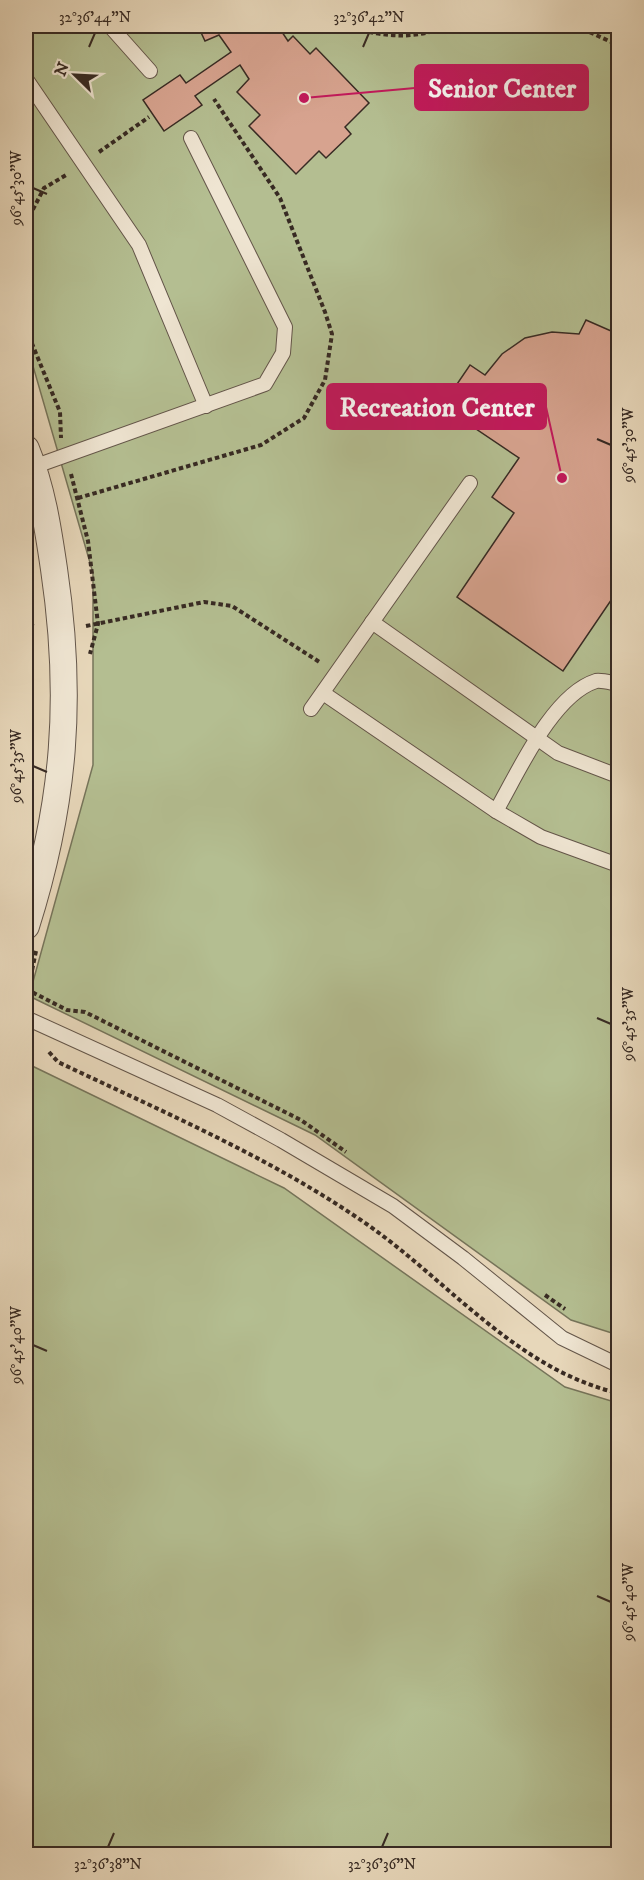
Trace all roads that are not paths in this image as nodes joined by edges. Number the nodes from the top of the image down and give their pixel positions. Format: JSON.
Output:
{"nodes":[{"id":1,"x":110,"y":26,"type":"edge"},
{"id":2,"x":150,"y":70,"type":"dead end"},
{"id":3,"x":26,"y":79,"type":"edge"},
{"id":4,"x":191,"y":138,"type":"dead end"},
{"id":5,"x":206,"y":406,"type":"junction"},
{"id":6,"x":29,"y":458,"type":"edge"},
{"id":7,"x":470,"y":483,"type":"dead end"},
{"id":8,"x":372,"y":622,"type":"junction"},
{"id":9,"x":618,"y":684,"type":"edge"},
{"id":10,"x":323,"y":693,"type":"junction"},
{"id":11,"x":311,"y":709,"type":"dead end"},
{"id":12,"x":538,"y":738,"type":"junction"},
{"id":13,"x":618,"y":776,"type":"edge"},
{"id":14,"x":496,"y":811,"type":"junction"},
{"id":15,"x":618,"y":864,"type":"edge"},
{"id":16,"x":31,"y":937,"type":"edge"},
{"id":17,"x":26,"y":1018,"type":"edge"},
{"id":18,"x":618,"y":1365,"type":"edge"}],
"edges":[{"from":1,"to":2,"type":"lane"},
{"from":3,"to":5,"type":"lane"},
{"from":4,"to":5,"type":"lane"},
{"from":5,"to":6,"type":"lane"},
{"from":6,"to":16,"type":"street"},
{"from":7,"to":8,"type":"lane"},
{"from":8,"to":10,"type":"lane"},
{"from":8,"to":12,"type":"lane"},
{"from":9,"to":12,"type":"lane"},
{"from":10,"to":11,"type":"lane"},
{"from":10,"to":14,"type":"lane"},
{"from":12,"to":13,"type":"lane"},
{"from":12,"to":14,"type":"lane"},
{"from":14,"to":15,"type":"lane"},
{"from":17,"to":18,"type":"lane"}]}
